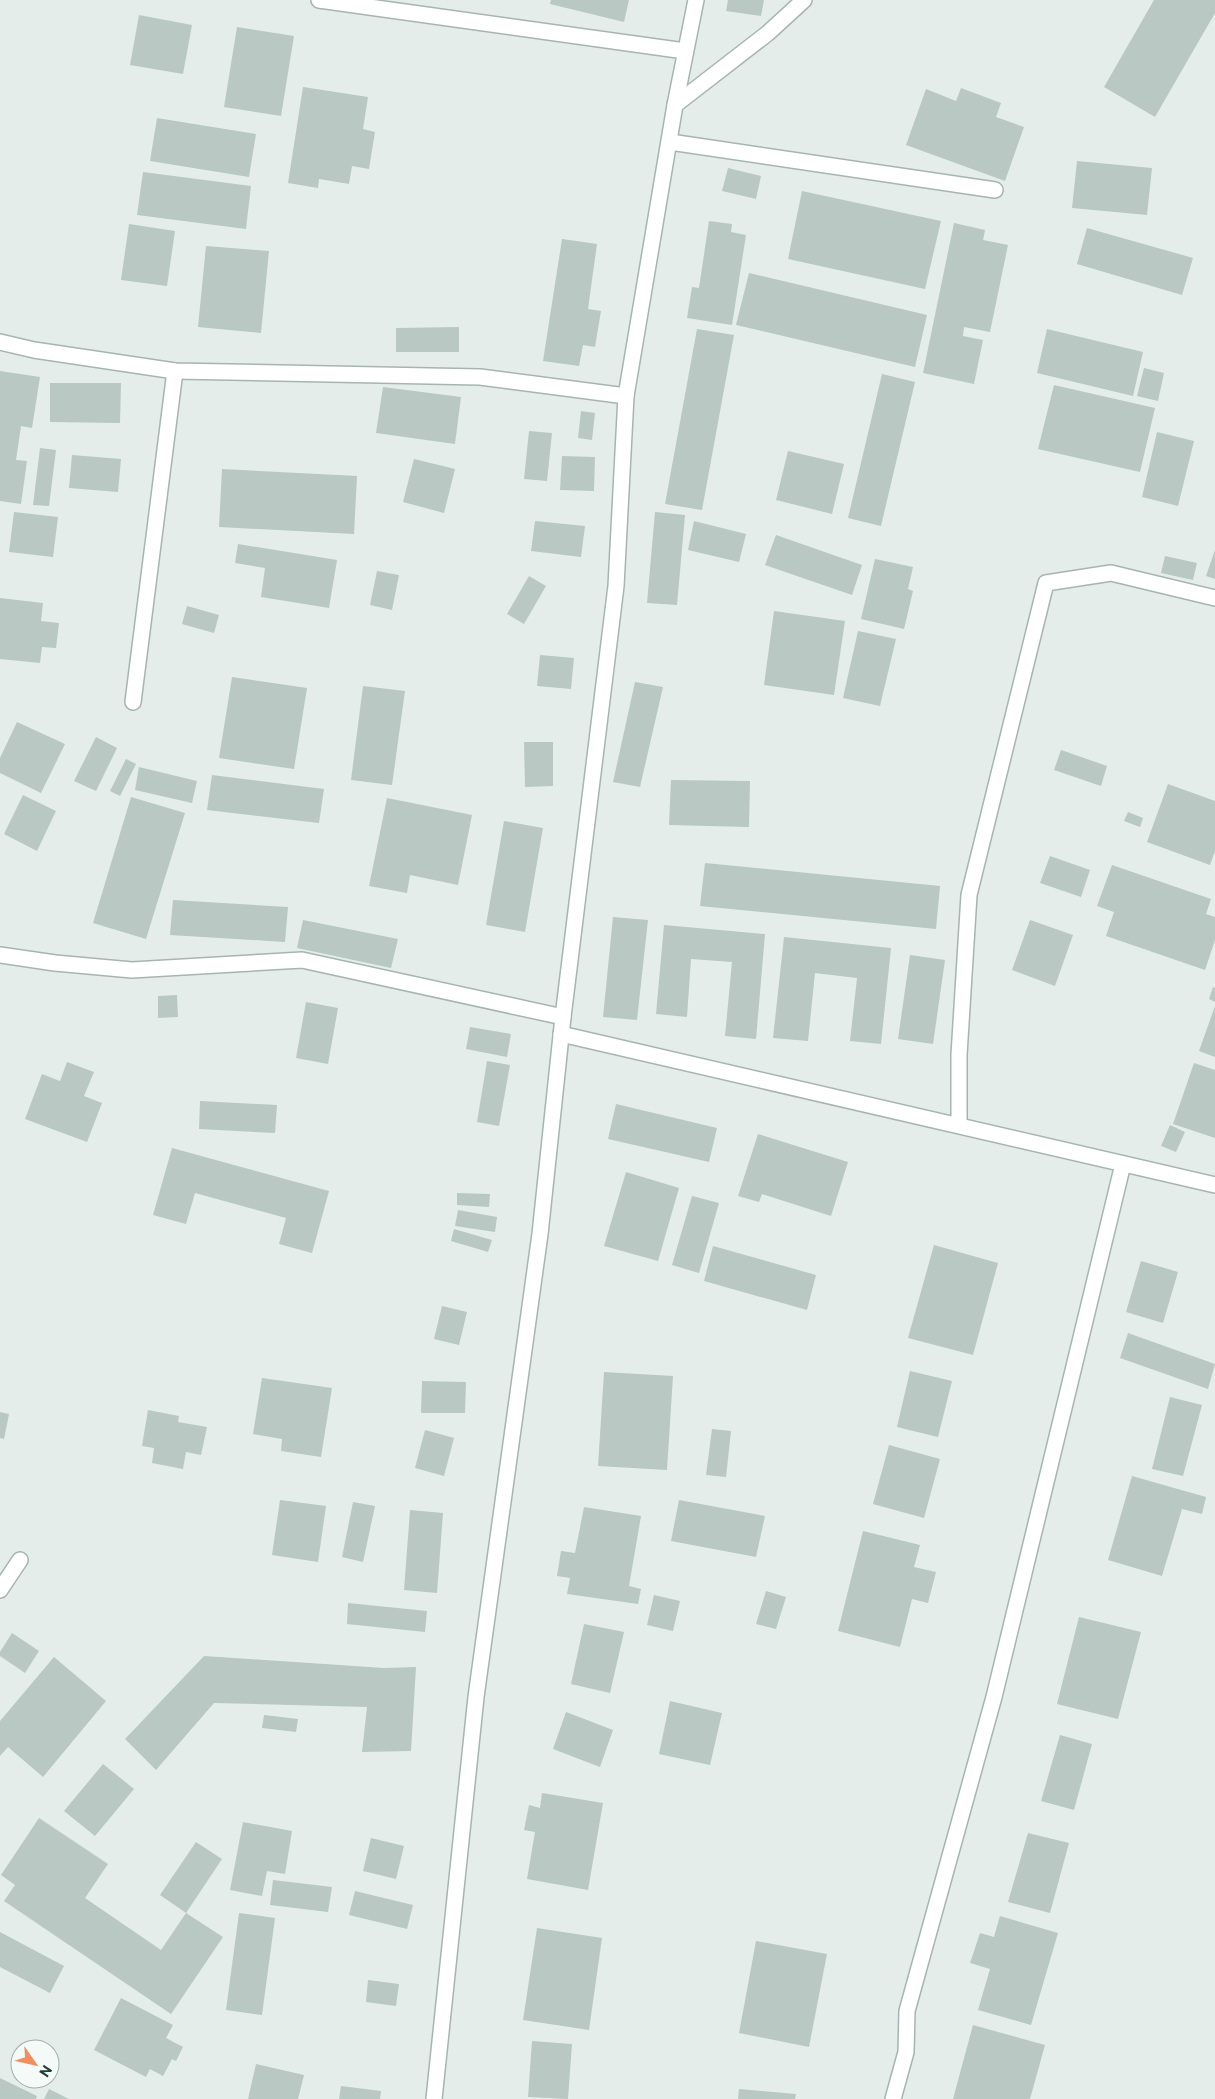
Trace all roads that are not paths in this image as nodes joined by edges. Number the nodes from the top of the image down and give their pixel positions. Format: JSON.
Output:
{"nodes":[{"id":1,"x":320,"y":0,"type":"edge"},
{"id":2,"x":696,"y":0,"type":"edge"},
{"id":3,"x":804,"y":0,"type":"edge"},
{"id":4,"x":686,"y":51,"type":"junction"},
{"id":5,"x":675,"y":105,"type":"junction"},
{"id":6,"x":670,"y":142,"type":"junction"},
{"id":7,"x":994,"y":190,"type":"dead end"},
{"id":8,"x":0,"y":342,"type":"edge"},
{"id":9,"x":176,"y":371,"type":"junction"},
{"id":10,"x":626,"y":396,"type":"junction"},
{"id":11,"x":1215,"y":598,"type":"edge"},
{"id":12,"x":133,"y":702,"type":"dead end"},
{"id":13,"x":0,"y":955,"type":"edge"},
{"id":14,"x":563,"y":1017,"type":"junction"},
{"id":15,"x":561,"y":1034,"type":"junction"},
{"id":16,"x":959,"y":1125,"type":"junction"},
{"id":17,"x":1123,"y":1164,"type":"junction"},
{"id":18,"x":1215,"y":1185,"type":"edge"},
{"id":19,"x":20,"y":1560,"type":"dead end"},
{"id":20,"x":0,"y":1590,"type":"edge"},
{"id":21,"x":434,"y":2099,"type":"edge"},
{"id":22,"x":893,"y":2099,"type":"edge"}],
"edges":[{"from":1,"to":4,"type":"street"},
{"from":2,"to":4,"type":"street"},
{"from":3,"to":5,"type":"street"},
{"from":4,"to":5,"type":"street"},
{"from":5,"to":6,"type":"street"},
{"from":6,"to":7,"type":"street"},
{"from":6,"to":10,"type":"street"},
{"from":8,"to":9,"type":"street"},
{"from":9,"to":10,"type":"street"},
{"from":9,"to":12,"type":"street"},
{"from":10,"to":14,"type":"street"},
{"from":11,"to":16,"type":"street"},
{"from":13,"to":14,"type":"street"},
{"from":14,"to":15,"type":"street"},
{"from":15,"to":16,"type":"street"},
{"from":15,"to":21,"type":"street"},
{"from":16,"to":17,"type":"street"},
{"from":17,"to":18,"type":"street"},
{"from":17,"to":22,"type":"street"},
{"from":19,"to":20,"type":"street"}]}
